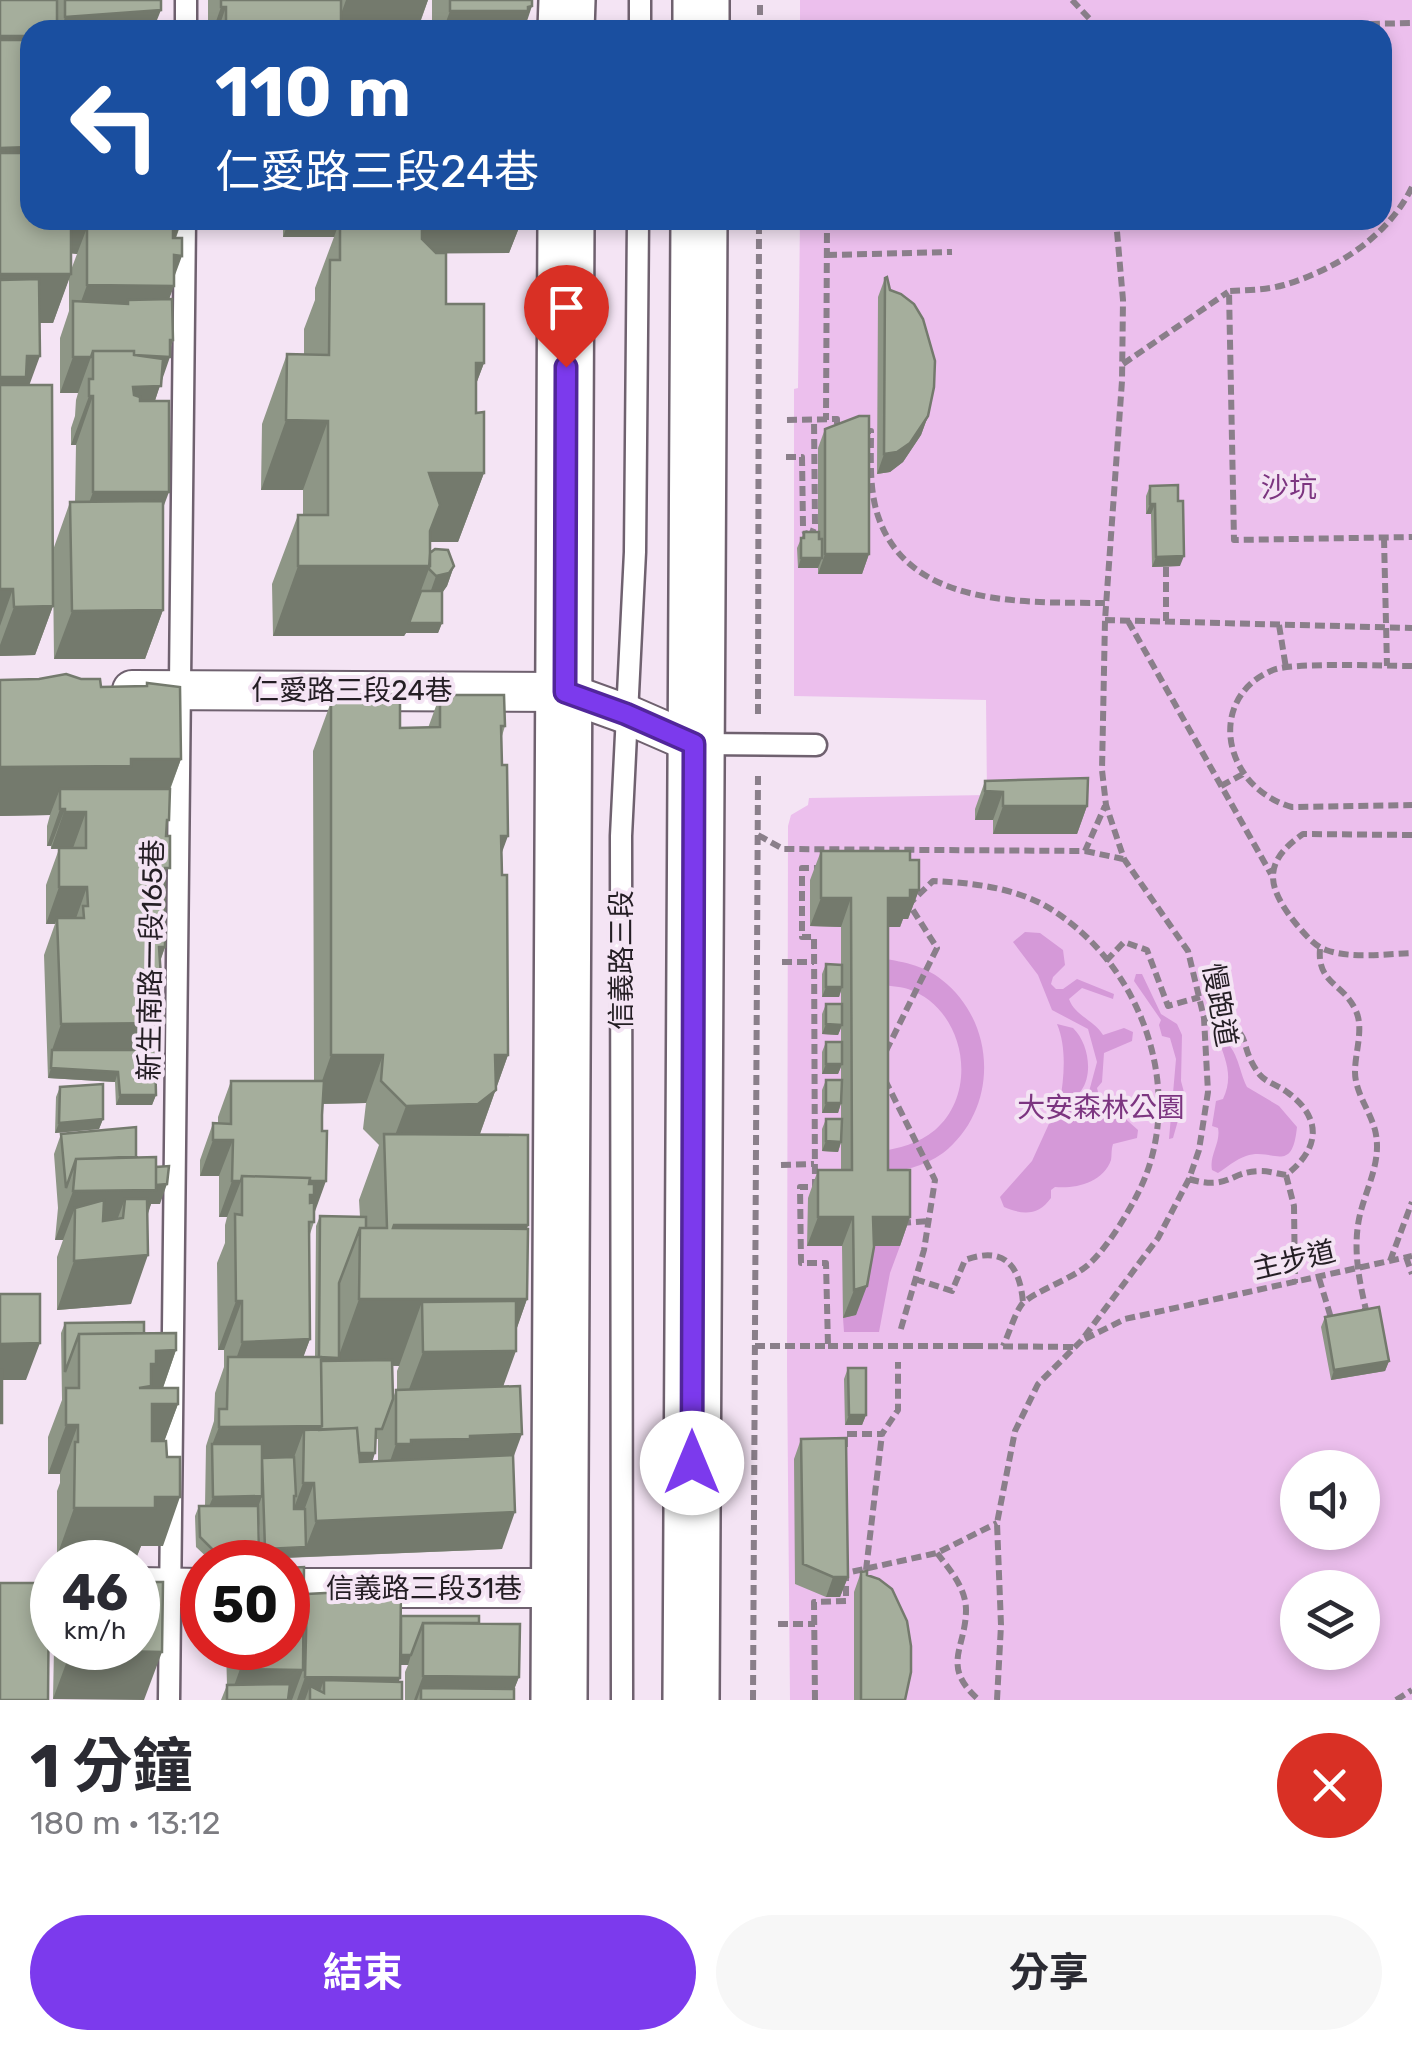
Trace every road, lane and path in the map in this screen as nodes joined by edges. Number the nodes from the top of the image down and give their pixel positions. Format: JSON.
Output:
{"nodes":[{"id":1,"x":1072,"y":0,"type":"edge"},
{"id":2,"x":1091,"y":20,"type":"edge"},
{"id":3,"x":1412,"y":187,"type":"edge"},
{"id":4,"x":1392,"y":215,"type":"edge"},
{"id":5,"x":185,"y":230,"type":"edge"},
{"id":6,"x":566,"y":230,"type":"edge"},
{"id":7,"x":638,"y":230,"type":"edge"},
{"id":8,"x":700,"y":230,"type":"edge"},
{"id":9,"x":759,"y":230,"type":"edge"},
{"id":10,"x":827,"y":230,"type":"edge"},
{"id":11,"x":1117,"y":230,"type":"edge"},
{"id":12,"x":1380,"y":230,"type":"edge"},
{"id":13,"x":952,"y":252,"type":"dead end"},
{"id":14,"x":827,"y":255,"type":"junction"},
{"id":15,"x":1229,"y":291,"type":"junction"},
{"id":16,"x":1122,"y":364,"type":"junction"},
{"id":17,"x":787,"y":420,"type":"dead end"},
{"id":18,"x":814,"y":420,"type":"junction"},
{"id":19,"x":826,"y":420,"type":"junction"},
{"id":20,"x":786,"y":457,"type":"dead end"},
{"id":21,"x":1412,"y":537,"type":"edge"},
{"id":22,"x":1384,"y":538,"type":"junction"},
{"id":23,"x":1166,"y":567,"type":"edge"},
{"id":24,"x":1106,"y":603,"type":"junction"},
{"id":25,"x":1105,"y":620,"type":"junction"},
{"id":26,"x":1128,"y":620,"type":"junction"},
{"id":27,"x":1166,"y":621,"type":"junction"},
{"id":28,"x":1279,"y":625,"type":"junction"},
{"id":29,"x":1387,"y":628,"type":"junction"},
{"id":30,"x":1412,"y":628,"type":"edge"},
{"id":31,"x":1387,"y":666,"type":"junction"},
{"id":32,"x":1412,"y":666,"type":"edge"},
{"id":33,"x":1286,"y":668,"type":"junction"},
{"id":34,"x":91,"y":690,"type":"edge"},
{"id":35,"x":182,"y":690,"type":"junction"},
{"id":36,"x":565,"y":692,"type":"junction"},
{"id":37,"x":626,"y":714,"type":"junction"},
{"id":38,"x":694,"y":744,"type":"junction"},
{"id":39,"x":758,"y":744,"type":"junction"},
{"id":40,"x":816,"y":745,"type":"dead end"},
{"id":41,"x":1242,"y":774,"type":"junction"},
{"id":42,"x":1221,"y":786,"type":"junction"},
{"id":43,"x":1106,"y":805,"type":"junction"},
{"id":44,"x":1412,"y":806,"type":"edge"},
{"id":45,"x":758,"y":835,"type":"junction"},
{"id":46,"x":1412,"y":835,"type":"edge"},
{"id":47,"x":843,"y":849,"type":"junction"},
{"id":48,"x":1085,"y":851,"type":"junction"},
{"id":49,"x":1124,"y":859,"type":"junction"},
{"id":50,"x":829,"y":868,"type":"edge"},
{"id":51,"x":843,"y":868,"type":"edge"},
{"id":52,"x":1272,"y":876,"type":"junction"},
{"id":53,"x":1320,"y":949,"type":"junction"},
{"id":54,"x":1412,"y":953,"type":"edge"},
{"id":55,"x":782,"y":962,"type":"dead end"},
{"id":56,"x":814,"y":962,"type":"junction"},
{"id":57,"x":1106,"y":962,"type":"junction"},
{"id":58,"x":1200,"y":998,"type":"junction"},
{"id":59,"x":1204,"y":1018,"type":"junction"},
{"id":60,"x":814,"y":1164,"type":"junction"},
{"id":61,"x":781,"y":1165,"type":"dead end"},
{"id":62,"x":1286,"y":1175,"type":"junction"},
{"id":63,"x":1189,"y":1179,"type":"junction"},
{"id":64,"x":1412,"y":1202,"type":"edge"},
{"id":65,"x":900,"y":1222,"type":"edge"},
{"id":66,"x":928,"y":1222,"type":"junction"},
{"id":67,"x":1409,"y":1256,"type":"edge"},
{"id":68,"x":1390,"y":1261,"type":"junction"},
{"id":69,"x":1356,"y":1269,"type":"junction"},
{"id":70,"x":1412,"y":1274,"type":"edge"},
{"id":71,"x":1319,"y":1278,"type":"junction"},
{"id":72,"x":915,"y":1280,"type":"junction"},
{"id":73,"x":1295,"y":1283,"type":"junction"},
{"id":74,"x":1023,"y":1303,"type":"junction"},
{"id":75,"x":900,"y":1332,"type":"dead end"},
{"id":76,"x":1078,"y":1344,"type":"junction"},
{"id":77,"x":755,"y":1346,"type":"junction"},
{"id":78,"x":828,"y":1346,"type":"junction"},
{"id":79,"x":1003,"y":1346,"type":"junction"},
{"id":80,"x":898,"y":1362,"type":"dead end"},
{"id":81,"x":882,"y":1434,"type":"junction"},
{"id":82,"x":845,"y":1464,"type":"edge"},
{"id":83,"x":996,"y":1522,"type":"junction"},
{"id":84,"x":937,"y":1553,"type":"junction"},
{"id":85,"x":846,"y":1555,"type":"edge"},
{"id":86,"x":866,"y":1570,"type":"junction"},
{"id":87,"x":846,"y":1573,"type":"junction"},
{"id":88,"x":170,"y":1587,"type":"edge"},
{"id":89,"x":310,"y":1588,"type":"edge"},
{"id":90,"x":560,"y":1588,"type":"junction"},
{"id":91,"x":814,"y":1592,"type":"edge"},
{"id":92,"x":814,"y":1602,"type":"junction"},
{"id":93,"x":778,"y":1624,"type":"dead end"},
{"id":94,"x":814,"y":1624,"type":"junction"},
{"id":95,"x":1412,"y":1690,"type":"edge"},
{"id":96,"x":170,"y":1700,"type":"edge"},
{"id":97,"x":558,"y":1700,"type":"edge"},
{"id":98,"x":622,"y":1700,"type":"edge"},
{"id":99,"x":691,"y":1700,"type":"edge"},
{"id":100,"x":752,"y":1700,"type":"edge"},
{"id":101,"x":815,"y":1700,"type":"edge"},
{"id":102,"x":979,"y":1700,"type":"edge"},
{"id":103,"x":997,"y":1700,"type":"edge"},
{"id":104,"x":1396,"y":1700,"type":"edge"}],
"edges":[{"from":1,"to":2,"type":"path"},
{"from":3,"to":4,"type":"path"},
{"from":5,"to":35,"type":"lane","name":"新生南路一段165巷"},
{"from":6,"to":36,"type":"main road","name":"信義路三段"},
{"from":7,"to":37,"type":"lane","name":"信義路三段"},
{"from":8,"to":38,"type":"main road"},
{"from":9,"to":39,"type":"path"},
{"from":10,"to":14,"type":"path"},
{"from":11,"to":16,"type":"path","name":"慢跑道"},
{"from":12,"to":15,"type":"path"},
{"from":13,"to":14,"type":"path"},
{"from":14,"to":19,"type":"path"},
{"from":15,"to":16,"type":"path"},
{"from":15,"to":22,"type":"path"},
{"from":16,"to":24,"type":"path","name":"慢跑道"},
{"from":17,"to":18,"type":"path"},
{"from":18,"to":19,"type":"path"},
{"from":18,"to":20,"type":"path"},
{"from":19,"to":24,"type":"path"},
{"from":21,"to":22,"type":"path"},
{"from":22,"to":29,"type":"path"},
{"from":23,"to":27,"type":"path"},
{"from":24,"to":25,"type":"path","name":"慢跑道"},
{"from":25,"to":26,"type":"path"},
{"from":25,"to":43,"type":"path","name":"慢跑道"},
{"from":26,"to":27,"type":"path"},
{"from":26,"to":42,"type":"path"},
{"from":27,"to":28,"type":"path"},
{"from":28,"to":29,"type":"path"},
{"from":28,"to":33,"type":"path"},
{"from":29,"to":30,"type":"path"},
{"from":29,"to":31,"type":"path"},
{"from":31,"to":32,"type":"path"},
{"from":31,"to":33,"type":"path"},
{"from":33,"to":41,"type":"path"},
{"from":34,"to":35,"type":"street","name":"仁愛路三段24巷"},
{"from":35,"to":36,"type":"street","name":"仁愛路三段24巷"},
{"from":35,"to":88,"type":"lane","name":"新生南路一段165巷"},
{"from":36,"to":37,"type":"street","name":"仁愛路三段24巷"},
{"from":36,"to":90,"type":"main road","name":"信義路三段"},
{"from":37,"to":38,"type":"street","name":"仁愛路三段24巷"},
{"from":37,"to":98,"type":"lane","name":"信義路三段"},
{"from":38,"to":39,"type":"lane"},
{"from":38,"to":99,"type":"main road"},
{"from":39,"to":40,"type":"lane"},
{"from":39,"to":45,"type":"path"},
{"from":41,"to":42,"type":"path"},
{"from":41,"to":44,"type":"path"},
{"from":42,"to":52,"type":"path"},
{"from":43,"to":48,"type":"path"},
{"from":43,"to":49,"type":"path","name":"慢跑道"},
{"from":45,"to":47,"type":"path"},
{"from":45,"to":77,"type":"path"},
{"from":46,"to":52,"type":"path"},
{"from":47,"to":48,"type":"path"},
{"from":47,"to":51,"type":"path"},
{"from":48,"to":49,"type":"path"},
{"from":49,"to":58,"type":"path","name":"慢跑道"},
{"from":50,"to":56,"type":"path"},
{"from":52,"to":53,"type":"path"},
{"from":53,"to":54,"type":"path"},
{"from":53,"to":69,"type":"path"},
{"from":55,"to":56,"type":"path"},
{"from":56,"to":60,"type":"path"},
{"from":57,"to":58,"type":"path"},
{"from":57,"to":66,"type":"path"},
{"from":57,"to":74,"type":"path"},
{"from":58,"to":59,"type":"path","name":"慢跑道"},
{"from":59,"to":62,"type":"path"},
{"from":59,"to":63,"type":"path","name":"慢跑道"},
{"from":60,"to":61,"type":"path"},
{"from":60,"to":78,"type":"path"},
{"from":62,"to":63,"type":"path"},
{"from":62,"to":73,"type":"path"},
{"from":63,"to":76,"type":"path","name":"慢跑道"},
{"from":64,"to":68,"type":"path"},
{"from":65,"to":66,"type":"path"},
{"from":66,"to":72,"type":"path"},
{"from":67,"to":68,"type":"path","name":"主步道"},
{"from":67,"to":70,"type":"path"},
{"from":68,"to":69,"type":"path","name":"主步道"},
{"from":69,"to":71,"type":"path","name":"主步道"},
{"from":69,"to":71,"type":"path"},
{"from":71,"to":73,"type":"path","name":"主步道"},
{"from":72,"to":74,"type":"path"},
{"from":72,"to":75,"type":"path"},
{"from":73,"to":76,"type":"path","name":"主步道"},
{"from":74,"to":79,"type":"path"},
{"from":76,"to":79,"type":"path"},
{"from":76,"to":83,"type":"path","name":"慢跑道"},
{"from":77,"to":78,"type":"path"},
{"from":77,"to":100,"type":"path"},
{"from":78,"to":79,"type":"path","bridge":true},
{"from":80,"to":81,"type":"path"},
{"from":81,"to":82,"type":"path"},
{"from":81,"to":86,"type":"path"},
{"from":83,"to":84,"type":"path"},
{"from":83,"to":103,"type":"path","name":"慢跑道"},
{"from":84,"to":86,"type":"path"},
{"from":84,"to":102,"type":"path"},
{"from":85,"to":87,"type":"path"},
{"from":86,"to":87,"type":"path"},
{"from":87,"to":92,"type":"path"},
{"from":88,"to":96,"type":"lane","name":"新生南路一段165巷"},
{"from":89,"to":90,"type":"street","name":"信義路三段31巷"},
{"from":90,"to":97,"type":"main road","name":"信義路三段"},
{"from":91,"to":92,"type":"path"},
{"from":92,"to":94,"type":"path"},
{"from":93,"to":94,"type":"path"},
{"from":94,"to":101,"type":"path"},
{"from":95,"to":104,"type":"path"}]}
